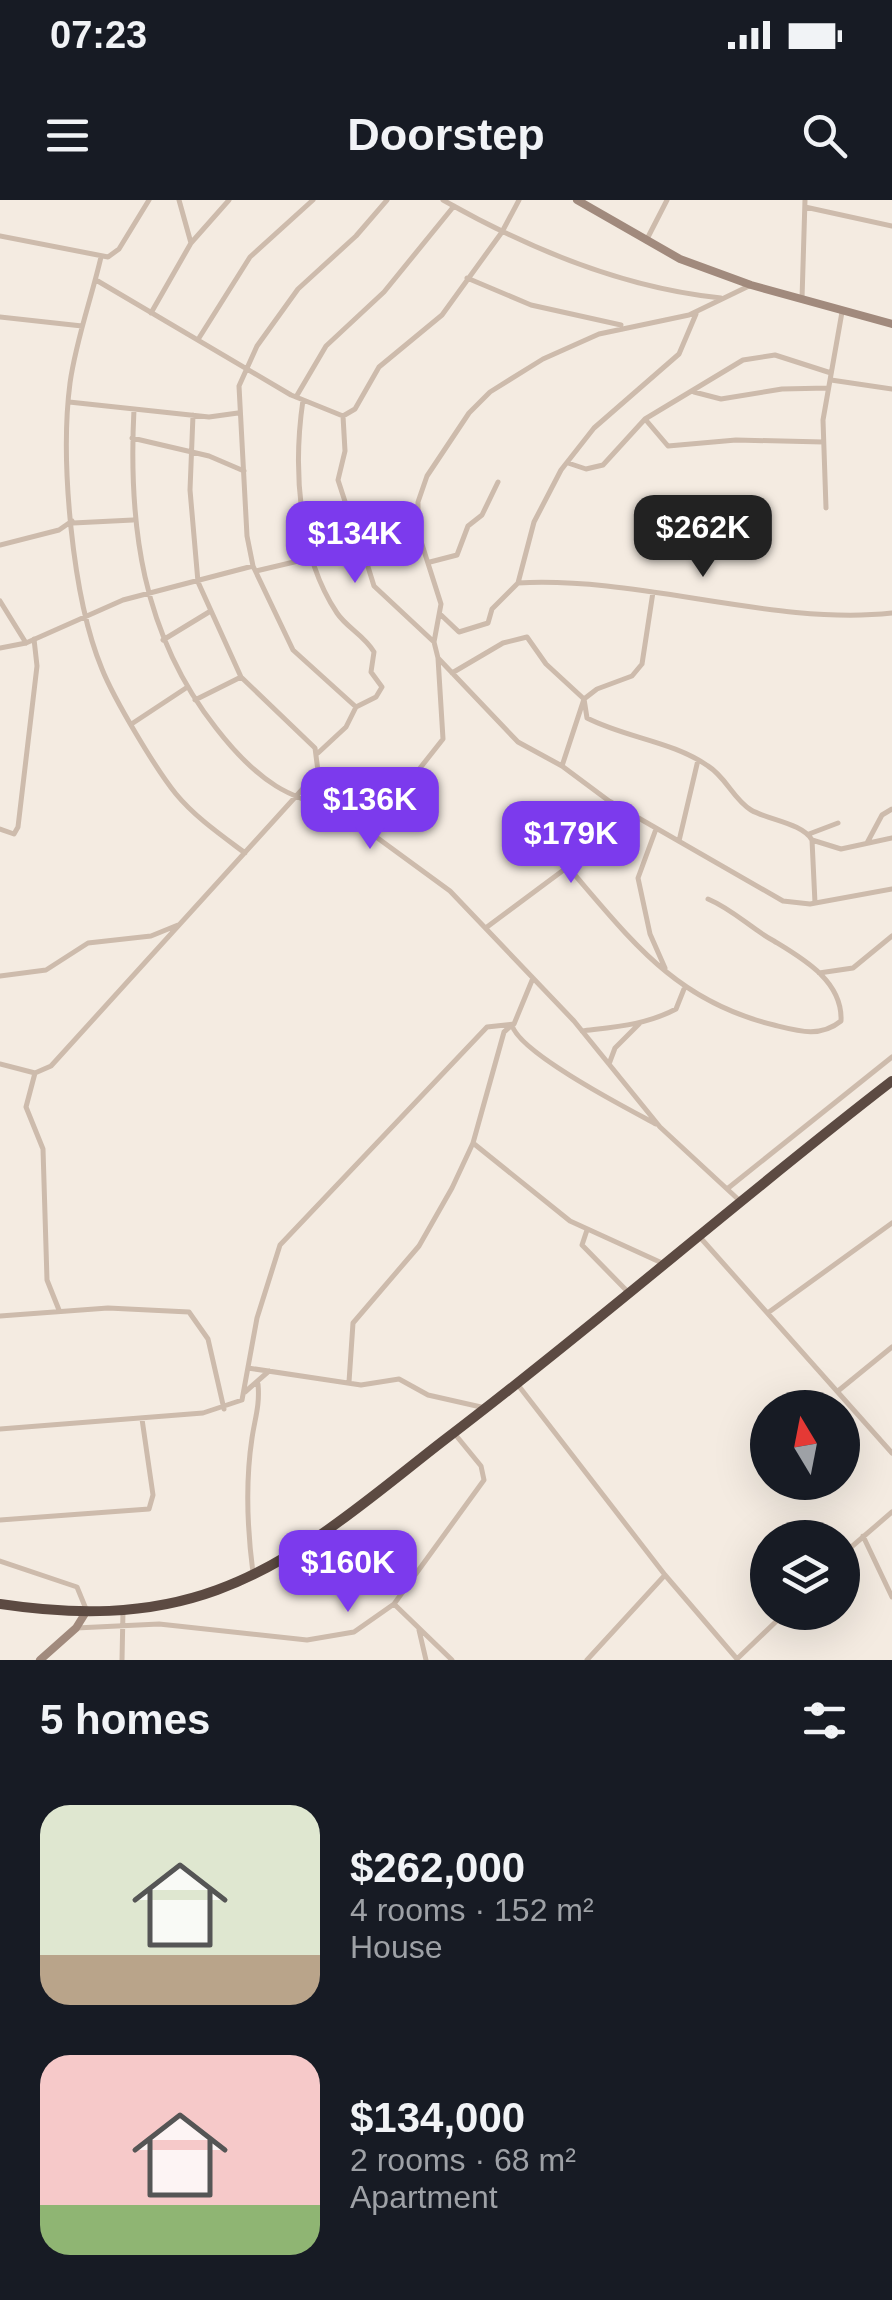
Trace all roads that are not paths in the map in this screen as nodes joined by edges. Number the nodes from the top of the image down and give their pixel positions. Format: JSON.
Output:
{"nodes":[{"id":1,"x":149,"y":200,"type":"edge"},
{"id":2,"x":179,"y":200,"type":"edge"},
{"id":3,"x":229,"y":200,"type":"edge"},
{"id":4,"x":313,"y":200,"type":"edge"},
{"id":5,"x":387,"y":200,"type":"edge"},
{"id":6,"x":443,"y":200,"type":"edge"},
{"id":7,"x":518,"y":200,"type":"edge"},
{"id":8,"x":577,"y":200,"type":"edge"},
{"id":9,"x":667,"y":200,"type":"edge"},
{"id":10,"x":805,"y":204,"type":"edge"},
{"id":11,"x":454,"y":206,"type":"junction"},
{"id":12,"x":892,"y":226,"type":"edge"},
{"id":13,"x":502,"y":232,"type":"junction"},
{"id":14,"x":0,"y":236,"type":"edge"},
{"id":15,"x":646,"y":241,"type":"junction"},
{"id":16,"x":192,"y":243,"type":"junction"},
{"id":17,"x":101,"y":257,"type":"junction"},
{"id":18,"x":467,"y":278,"type":"junction"},
{"id":19,"x":96,"y":280,"type":"junction"},
{"id":20,"x":751,"y":284,"type":"junction"},
{"id":21,"x":723,"y":298,"type":"junction"},
{"id":22,"x":802,"y":298,"type":"junction"},
{"id":23,"x":843,"y":309,"type":"junction"},
{"id":24,"x":696,"y":312,"type":"junction"},
{"id":25,"x":151,"y":313,"type":"junction"},
{"id":26,"x":0,"y":317,"type":"edge"},
{"id":27,"x":892,"y":324,"type":"edge"},
{"id":28,"x":82,"y":326,"type":"junction"},
{"id":29,"x":627,"y":326,"type":"junction"},
{"id":30,"x":198,"y":338,"type":"junction"},
{"id":31,"x":246,"y":368,"type":"junction"},
{"id":32,"x":831,"y":376,"type":"junction"},
{"id":33,"x":828,"y":388,"type":"junction"},
{"id":34,"x":892,"y":389,"type":"edge"},
{"id":35,"x":694,"y":392,"type":"junction"},
{"id":36,"x":299,"y":399,"type":"junction"},
{"id":37,"x":69,"y":402,"type":"junction"},
{"id":38,"x":134,"y":409,"type":"junction"},
{"id":39,"x":238,"y":413,"type":"junction"},
{"id":40,"x":193,"y":416,"type":"junction"},
{"id":41,"x":344,"y":416,"type":"junction"},
{"id":42,"x":646,"y":419,"type":"junction"},
{"id":43,"x":132,"y":438,"type":"junction"},
{"id":44,"x":824,"y":442,"type":"junction"},
{"id":45,"x":190,"y":451,"type":"junction"},
{"id":46,"x":568,"y":463,"type":"junction"},
{"id":47,"x":244,"y":471,"type":"junction"},
{"id":48,"x":498,"y":482,"type":"dead end"},
{"id":49,"x":826,"y":508,"type":"dead end"},
{"id":50,"x":133,"y":520,"type":"junction"},
{"id":51,"x":351,"y":520,"type":"junction"},
{"id":52,"x":73,"y":522,"type":"junction"},
{"id":53,"x":304,"y":522,"type":"junction"},
{"id":54,"x":418,"y":532,"type":"junction"},
{"id":55,"x":0,"y":544,"type":"edge"},
{"id":56,"x":366,"y":554,"type":"junction"},
{"id":57,"x":312,"y":558,"type":"junction"},
{"id":58,"x":430,"y":562,"type":"junction"},
{"id":59,"x":255,"y":568,"type":"junction"},
{"id":60,"x":198,"y":582,"type":"junction"},
{"id":61,"x":518,"y":584,"type":"junction"},
{"id":62,"x":653,"y":592,"type":"junction"},
{"id":63,"x":148,"y":593,"type":"junction"},
{"id":64,"x":0,"y":602,"type":"edge"},
{"id":65,"x":209,"y":612,"type":"junction"},
{"id":66,"x":892,"y":613,"type":"edge"},
{"id":67,"x":88,"y":614,"type":"junction"},
{"id":68,"x":440,"y":614,"type":"junction"},
{"id":69,"x":34,"y":639,"type":"junction"},
{"id":70,"x":163,"y":640,"type":"junction"},
{"id":71,"x":434,"y":642,"type":"junction"},
{"id":72,"x":26,"y":643,"type":"junction"},
{"id":73,"x":0,"y":648,"type":"edge"},
{"id":74,"x":438,"y":658,"type":"junction"},
{"id":75,"x":452,"y":673,"type":"junction"},
{"id":76,"x":242,"y":677,"type":"junction"},
{"id":77,"x":186,"y":688,"type":"junction"},
{"id":78,"x":584,"y":699,"type":"junction"},
{"id":79,"x":195,"y":700,"type":"junction"},
{"id":80,"x":356,"y":707,"type":"junction"},
{"id":81,"x":134,"y":723,"type":"junction"},
{"id":82,"x":318,"y":753,"type":"junction"},
{"id":83,"x":698,"y":760,"type":"junction"},
{"id":84,"x":562,"y":766,"type":"junction"},
{"id":85,"x":318,"y":772,"type":"junction"},
{"id":86,"x":298,"y":798,"type":"junction"},
{"id":87,"x":609,"y":801,"type":"junction"},
{"id":88,"x":892,"y":809,"type":"edge"},
{"id":89,"x":342,"y":812,"type":"junction"},
{"id":90,"x":838,"y":823,"type":"dead end"},
{"id":91,"x":656,"y":828,"type":"junction"},
{"id":92,"x":0,"y":830,"type":"edge"},
{"id":93,"x":810,"y":837,"type":"junction"},
{"id":94,"x":892,"y":838,"type":"edge"},
{"id":95,"x":679,"y":841,"type":"junction"},
{"id":96,"x":867,"y":843,"type":"junction"},
{"id":97,"x":245,"y":853,"type":"junction"},
{"id":98,"x":568,"y":867,"type":"junction"},
{"id":99,"x":892,"y":889,"type":"edge"},
{"id":100,"x":708,"y":899,"type":"dead end"},
{"id":101,"x":815,"y":903,"type":"junction"},
{"id":102,"x":181,"y":924,"type":"junction"},
{"id":103,"x":487,"y":927,"type":"junction"},
{"id":104,"x":892,"y":936,"type":"edge"},
{"id":105,"x":820,"y":973,"type":"junction"},
{"id":106,"x":670,"y":975,"type":"junction"},
{"id":107,"x":0,"y":976,"type":"edge"},
{"id":108,"x":534,"y":978,"type":"junction"},
{"id":109,"x":684,"y":989,"type":"junction"},
{"id":110,"x":639,"y":1024,"type":"junction"},
{"id":111,"x":512,"y":1026,"type":"junction"},
{"id":112,"x":582,"y":1031,"type":"junction"},
{"id":113,"x":892,"y":1057,"type":"edge"},
{"id":114,"x":0,"y":1064,"type":"edge"},
{"id":115,"x":609,"y":1064,"type":"junction"},
{"id":116,"x":35,"y":1073,"type":"junction"},
{"id":117,"x":892,"y":1081,"type":"edge"},
{"id":118,"x":660,"y":1127,"type":"junction"},
{"id":119,"x":472,"y":1143,"type":"junction"},
{"id":120,"x":726,"y":1190,"type":"junction"},
{"id":121,"x":740,"y":1201,"type":"junction"},
{"id":122,"x":892,"y":1223,"type":"edge"},
{"id":123,"x":587,"y":1230,"type":"junction"},
{"id":124,"x":698,"y":1235,"type":"junction"},
{"id":125,"x":664,"y":1264,"type":"junction"},
{"id":126,"x":628,"y":1293,"type":"junction"},
{"id":127,"x":59,"y":1310,"type":"junction"},
{"id":128,"x":768,"y":1312,"type":"junction"},
{"id":129,"x":0,"y":1316,"type":"edge"},
{"id":130,"x":892,"y":1347,"type":"edge"},
{"id":131,"x":248,"y":1368,"type":"junction"},
{"id":132,"x":269,"y":1371,"type":"junction"},
{"id":133,"x":349,"y":1382,"type":"junction"},
{"id":134,"x":258,"y":1384,"type":"junction"},
{"id":135,"x":518,"y":1385,"type":"junction"},
{"id":136,"x":837,"y":1390,"type":"edge"},
{"id":137,"x":839,"y":1390,"type":"edge"},
{"id":138,"x":245,"y":1392,"type":"junction"},
{"id":139,"x":489,"y":1408,"type":"junction"},
{"id":140,"x":224,"y":1409,"type":"junction"},
{"id":141,"x":860,"y":1416,"type":"edge"},
{"id":142,"x":142,"y":1419,"type":"junction"},
{"id":143,"x":0,"y":1430,"type":"edge"},
{"id":144,"x":454,"y":1433,"type":"junction"},
{"id":145,"x":892,"y":1453,"type":"edge"},
{"id":146,"x":892,"y":1512,"type":"edge"},
{"id":147,"x":0,"y":1520,"type":"edge"},
{"id":148,"x":863,"y":1536,"type":"junction"},
{"id":149,"x":860,"y":1539,"type":"edge"},
{"id":150,"x":0,"y":1560,"type":"edge"},
{"id":151,"x":665,"y":1575,"type":"junction"},
{"id":152,"x":254,"y":1576,"type":"junction"},
{"id":153,"x":892,"y":1596,"type":"edge"},
{"id":154,"x":0,"y":1604,"type":"edge"},
{"id":155,"x":394,"y":1604,"type":"junction"},
{"id":156,"x":122,"y":1611,"type":"junction"},
{"id":157,"x":86,"y":1612,"type":"junction"},
{"id":158,"x":418,"y":1627,"type":"junction"},
{"id":159,"x":76,"y":1628,"type":"junction"},
{"id":160,"x":124,"y":1628,"type":"junction"},
{"id":161,"x":767,"y":1630,"type":"edge"},
{"id":162,"x":737,"y":1659,"type":"edge"},
{"id":163,"x":40,"y":1660,"type":"edge"},
{"id":164,"x":122,"y":1660,"type":"edge"},
{"id":165,"x":426,"y":1660,"type":"edge"},
{"id":166,"x":452,"y":1660,"type":"edge"},
{"id":167,"x":588,"y":1660,"type":"edge"}],
"edges":[{"from":1,"to":17,"type":"street"},
{"from":2,"to":16,"type":"street"},
{"from":3,"to":16,"type":"street"},
{"from":4,"to":30,"type":"street"},
{"from":5,"to":31,"type":"street"},
{"from":6,"to":11,"type":"street"},
{"from":7,"to":13,"type":"street"},
{"from":8,"to":15,"type":"street"},
{"from":9,"to":15,"type":"street"},
{"from":10,"to":12,"type":"street"},
{"from":10,"to":22,"type":"street"},
{"from":11,"to":13,"type":"street"},
{"from":11,"to":36,"type":"street"},
{"from":13,"to":18,"type":"street"},
{"from":13,"to":21,"type":"street"},
{"from":14,"to":17,"type":"street"},
{"from":15,"to":20,"type":"street"},
{"from":16,"to":25,"type":"street"},
{"from":17,"to":19,"type":"street"},
{"from":18,"to":29,"type":"street"},
{"from":18,"to":41,"type":"street"},
{"from":19,"to":25,"type":"street"},
{"from":19,"to":28,"type":"street"},
{"from":20,"to":21,"type":"street"},
{"from":20,"to":22,"type":"street"},
{"from":21,"to":24,"type":"street"},
{"from":22,"to":23,"type":"street"},
{"from":23,"to":27,"type":"street"},
{"from":23,"to":32,"type":"street"},
{"from":24,"to":29,"type":"street"},
{"from":24,"to":46,"type":"street"},
{"from":25,"to":30,"type":"street"},
{"from":26,"to":28,"type":"street"},
{"from":28,"to":37,"type":"street"},
{"from":29,"to":54,"type":"street"},
{"from":30,"to":31,"type":"street"},
{"from":31,"to":36,"type":"street"},
{"from":31,"to":39,"type":"street"},
{"from":32,"to":33,"type":"street"},
{"from":32,"to":34,"type":"street"},
{"from":32,"to":35,"type":"street"},
{"from":33,"to":35,"type":"street"},
{"from":33,"to":44,"type":"street"},
{"from":35,"to":42,"type":"street"},
{"from":36,"to":41,"type":"street"},
{"from":36,"to":53,"type":"street"},
{"from":37,"to":38,"type":"street"},
{"from":37,"to":52,"type":"street"},
{"from":38,"to":40,"type":"street"},
{"from":38,"to":43,"type":"street"},
{"from":39,"to":40,"type":"street"},
{"from":39,"to":47,"type":"street"},
{"from":40,"to":45,"type":"street"},
{"from":41,"to":51,"type":"street"},
{"from":42,"to":44,"type":"street"},
{"from":42,"to":46,"type":"street"},
{"from":43,"to":45,"type":"street"},
{"from":43,"to":50,"type":"street"},
{"from":44,"to":49,"type":"street"},
{"from":45,"to":47,"type":"street"},
{"from":45,"to":60,"type":"street"},
{"from":46,"to":61,"type":"street"},
{"from":47,"to":59,"type":"street"},
{"from":48,"to":58,"type":"street"},
{"from":50,"to":52,"type":"street"},
{"from":50,"to":63,"type":"street"},
{"from":51,"to":53,"type":"street"},
{"from":51,"to":56,"type":"street"},
{"from":52,"to":55,"type":"street"},
{"from":52,"to":67,"type":"street"},
{"from":53,"to":57,"type":"street"},
{"from":54,"to":56,"type":"street"},
{"from":54,"to":58,"type":"street"},
{"from":56,"to":71,"type":"street"},
{"from":57,"to":59,"type":"street"},
{"from":57,"to":80,"type":"street"},
{"from":58,"to":68,"type":"street"},
{"from":59,"to":60,"type":"street"},
{"from":59,"to":80,"type":"street"},
{"from":60,"to":63,"type":"street"},
{"from":60,"to":65,"type":"street"},
{"from":61,"to":62,"type":"street"},
{"from":61,"to":68,"type":"street"},
{"from":62,"to":66,"type":"street"},
{"from":62,"to":78,"type":"street"},
{"from":63,"to":67,"type":"street"},
{"from":63,"to":70,"type":"street"},
{"from":64,"to":72,"type":"street"},
{"from":65,"to":70,"type":"street"},
{"from":65,"to":76,"type":"street"},
{"from":67,"to":69,"type":"street"},
{"from":67,"to":81,"type":"street"},
{"from":68,"to":71,"type":"street"},
{"from":69,"to":72,"type":"street"},
{"from":69,"to":92,"type":"street"},
{"from":70,"to":77,"type":"street"},
{"from":71,"to":74,"type":"street"},
{"from":72,"to":73,"type":"street"},
{"from":74,"to":75,"type":"street"},
{"from":74,"to":89,"type":"street"},
{"from":75,"to":78,"type":"street"},
{"from":75,"to":84,"type":"street"},
{"from":76,"to":79,"type":"street"},
{"from":76,"to":82,"type":"street"},
{"from":77,"to":79,"type":"street"},
{"from":77,"to":81,"type":"street"},
{"from":78,"to":83,"type":"street"},
{"from":78,"to":84,"type":"street"},
{"from":79,"to":86,"type":"street"},
{"from":80,"to":82,"type":"street"},
{"from":81,"to":97,"type":"street"},
{"from":82,"to":85,"type":"street"},
{"from":83,"to":93,"type":"street"},
{"from":83,"to":95,"type":"street"},
{"from":84,"to":87,"type":"street"},
{"from":85,"to":86,"type":"street"},
{"from":85,"to":89,"type":"street"},
{"from":86,"to":89,"type":"street"},
{"from":86,"to":97,"type":"street"},
{"from":87,"to":91,"type":"street"},
{"from":87,"to":98,"type":"street"},
{"from":88,"to":96,"type":"street"},
{"from":89,"to":103,"type":"street"},
{"from":90,"to":93,"type":"street"},
{"from":91,"to":95,"type":"street"},
{"from":91,"to":106,"type":"street"},
{"from":93,"to":96,"type":"street"},
{"from":93,"to":101,"type":"street"},
{"from":94,"to":96,"type":"street"},
{"from":95,"to":101,"type":"street"},
{"from":97,"to":102,"type":"street"},
{"from":98,"to":103,"type":"street"},
{"from":98,"to":106,"type":"street"},
{"from":99,"to":101,"type":"street"},
{"from":100,"to":105,"type":"street"},
{"from":102,"to":107,"type":"street"},
{"from":102,"to":116,"type":"street"},
{"from":103,"to":108,"type":"street"},
{"from":104,"to":105,"type":"street"},
{"from":105,"to":109,"type":"street"},
{"from":106,"to":109,"type":"street"},
{"from":108,"to":111,"type":"street"},
{"from":108,"to":112,"type":"street"},
{"from":109,"to":110,"type":"street"},
{"from":110,"to":112,"type":"street"},
{"from":110,"to":115,"type":"street"},
{"from":111,"to":118,"type":"street"},
{"from":111,"to":119,"type":"street"},
{"from":111,"to":131,"type":"street"},
{"from":112,"to":115,"type":"street"},
{"from":113,"to":120,"type":"street"},
{"from":114,"to":116,"type":"street"},
{"from":115,"to":118,"type":"street"},
{"from":116,"to":127,"type":"street"},
{"from":117,"to":121,"type":"highway"},
{"from":118,"to":120,"type":"street"},
{"from":119,"to":123,"type":"street"},
{"from":119,"to":133,"type":"street"},
{"from":120,"to":121,"type":"street"},
{"from":121,"to":124,"type":"highway"},
{"from":122,"to":128,"type":"street"},
{"from":123,"to":125,"type":"street"},
{"from":123,"to":126,"type":"street"},
{"from":124,"to":125,"type":"highway"},
{"from":124,"to":128,"type":"street"},
{"from":125,"to":126,"type":"highway"},
{"from":126,"to":135,"type":"highway"},
{"from":127,"to":129,"type":"street"},
{"from":127,"to":140,"type":"street"},
{"from":128,"to":136,"type":"street"},
{"from":130,"to":137,"type":"street"},
{"from":131,"to":132,"type":"street"},
{"from":131,"to":138,"type":"street"},
{"from":132,"to":133,"type":"street"},
{"from":132,"to":134,"type":"street"},
{"from":133,"to":139,"type":"street"},
{"from":134,"to":138,"type":"street"},
{"from":134,"to":152,"type":"street"},
{"from":135,"to":139,"type":"highway"},
{"from":135,"to":151,"type":"street"},
{"from":138,"to":140,"type":"street"},
{"from":139,"to":144,"type":"highway"},
{"from":140,"to":142,"type":"street"},
{"from":141,"to":145,"type":"street"},
{"from":142,"to":143,"type":"street"},
{"from":142,"to":147,"type":"street"},
{"from":144,"to":152,"type":"highway"},
{"from":144,"to":155,"type":"street"},
{"from":146,"to":148,"type":"street"},
{"from":148,"to":149,"type":"street"},
{"from":148,"to":153,"type":"street"},
{"from":150,"to":157,"type":"street"},
{"from":151,"to":162,"type":"street"},
{"from":151,"to":167,"type":"street"},
{"from":152,"to":156,"type":"highway"},
{"from":154,"to":157,"type":"highway"},
{"from":155,"to":158,"type":"street"},
{"from":155,"to":160,"type":"street"},
{"from":156,"to":157,"type":"highway"},
{"from":156,"to":160,"type":"street"},
{"from":157,"to":159,"type":"street"},
{"from":158,"to":165,"type":"street"},
{"from":158,"to":166,"type":"street"},
{"from":159,"to":160,"type":"street"},
{"from":159,"to":163,"type":"street"},
{"from":160,"to":164,"type":"street"},
{"from":161,"to":162,"type":"street"}]}
